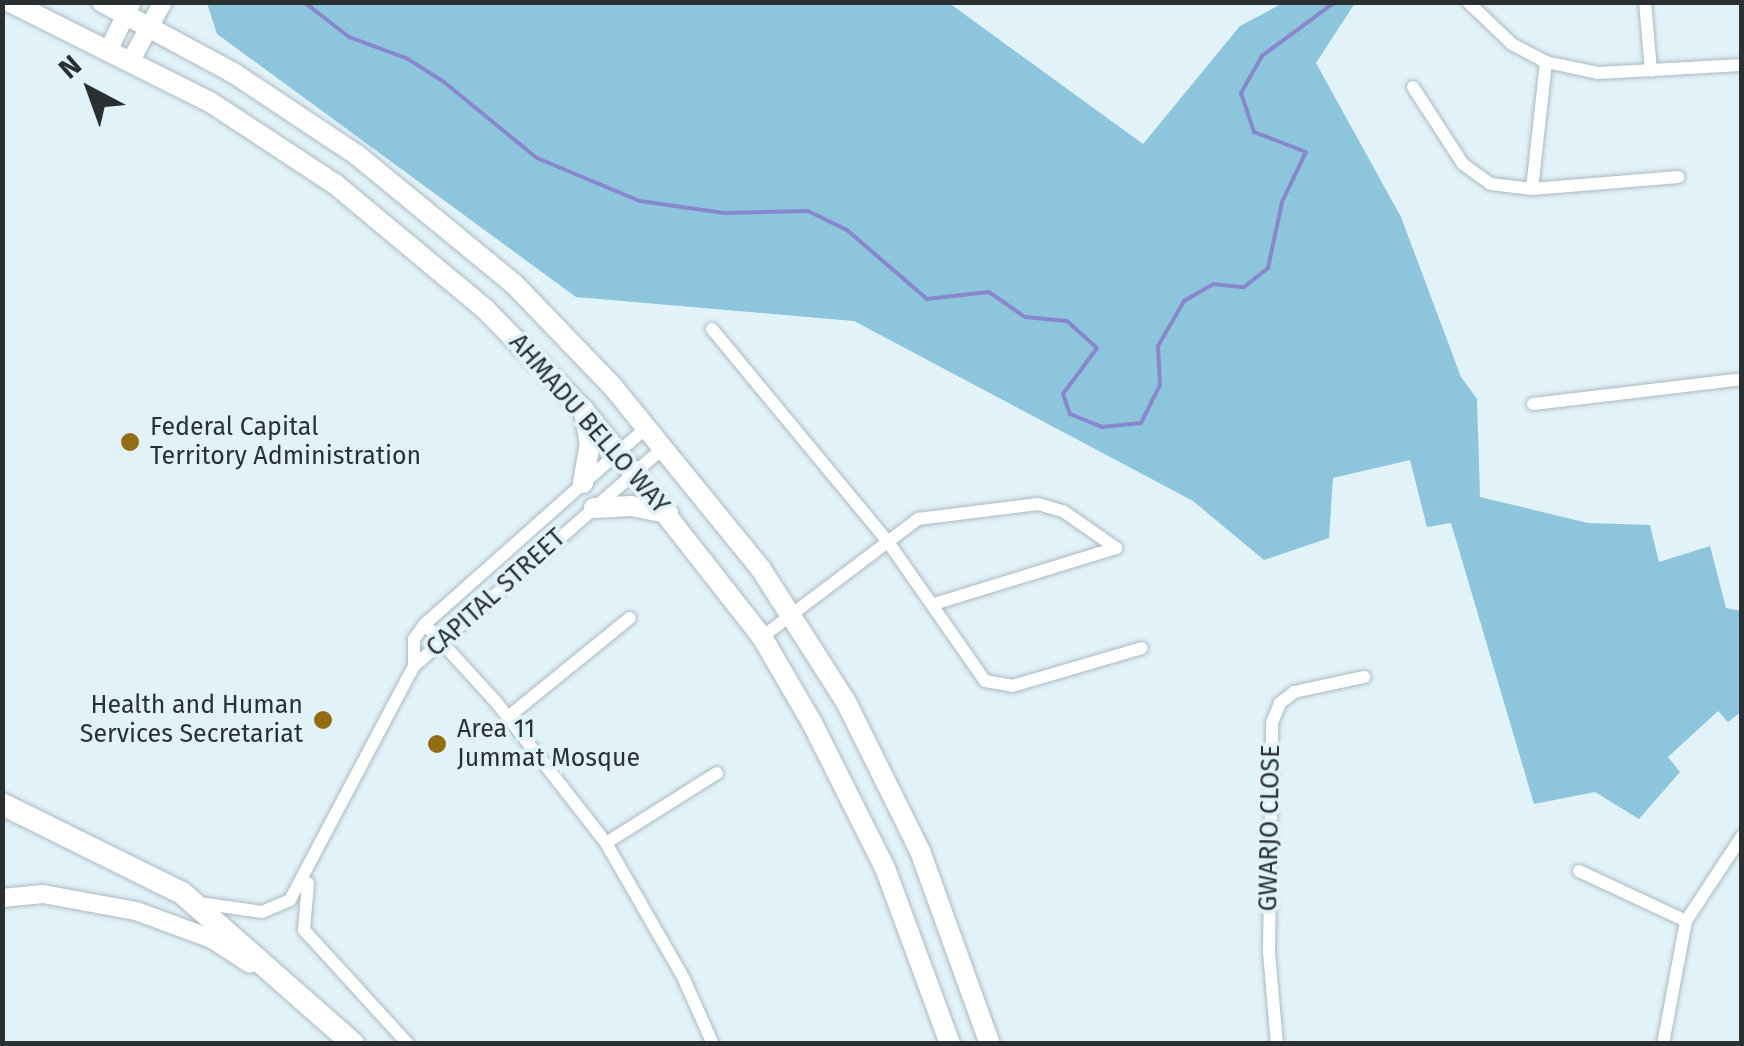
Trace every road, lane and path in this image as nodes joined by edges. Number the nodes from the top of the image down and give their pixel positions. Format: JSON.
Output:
{"nodes":[{"id":1,"x":10,"y":2,"type":"edge"},
{"id":2,"x":102,"y":2,"type":"edge"},
{"id":3,"x":163,"y":2,"type":"edge"},
{"id":4,"x":1468,"y":2,"type":"edge"},
{"id":5,"x":1646,"y":2,"type":"edge"},
{"id":6,"x":129,"y":8,"type":"edge"},
{"id":7,"x":150,"y":26,"type":"junction"},
{"id":8,"x":109,"y":49,"type":"junction"},
{"id":9,"x":131,"y":60,"type":"junction"},
{"id":10,"x":1546,"y":62,"type":"junction"},
{"id":11,"x":1742,"y":65,"type":"edge"},
{"id":12,"x":1651,"y":71,"type":"junction"},
{"id":13,"x":1413,"y":87,"type":"dead end"},
{"id":14,"x":1679,"y":177,"type":"dead end"},
{"id":15,"x":1532,"y":189,"type":"junction"},
{"id":16,"x":712,"y":329,"type":"dead end"},
{"id":17,"x":1741,"y":384,"type":"edge"},
{"id":18,"x":1532,"y":404,"type":"dead end"},
{"id":19,"x":584,"y":410,"type":"junction"},
{"id":20,"x":647,"y":428,"type":"junction"},
{"id":21,"x":664,"y":447,"type":"junction"},
{"id":22,"x":619,"y":451,"type":"junction"},
{"id":23,"x":636,"y":471,"type":"junction"},
{"id":24,"x":583,"y":483,"type":"junction"},
{"id":25,"x":594,"y":508,"type":"junction"},
{"id":26,"x":668,"y":513,"type":"junction"},
{"id":27,"x":886,"y":539,"type":"junction"},
{"id":28,"x":934,"y":604,"type":"junction"},
{"id":29,"x":793,"y":614,"type":"junction"},
{"id":30,"x":630,"y":618,"type":"dead end"},
{"id":31,"x":426,"y":624,"type":"junction"},
{"id":32,"x":414,"y":638,"type":"junction"},
{"id":33,"x":762,"y":638,"type":"junction"},
{"id":34,"x":445,"y":640,"type":"junction"},
{"id":35,"x":1142,"y":648,"type":"dead end"},
{"id":36,"x":433,"y":652,"type":"junction"},
{"id":37,"x":457,"y":660,"type":"junction"},
{"id":38,"x":414,"y":666,"type":"junction"},
{"id":39,"x":1364,"y":676,"type":"dead end"},
{"id":40,"x":508,"y":717,"type":"junction"},
{"id":41,"x":718,"y":773,"type":"dead end"},
{"id":42,"x":2,"y":804,"type":"edge"},
{"id":43,"x":1742,"y":836,"type":"edge"},
{"id":44,"x":606,"y":843,"type":"junction"},
{"id":45,"x":1579,"y":871,"type":"dead end"},
{"id":46,"x":310,"y":874,"type":"junction"},
{"id":47,"x":2,"y":898,"type":"edge"},
{"id":48,"x":195,"y":902,"type":"junction"},
{"id":49,"x":1686,"y":921,"type":"junction"},
{"id":50,"x":330,"y":1017,"type":"junction"},
{"id":51,"x":354,"y":1044,"type":"edge"},
{"id":52,"x":408,"y":1044,"type":"edge"},
{"id":53,"x":713,"y":1044,"type":"edge"},
{"id":54,"x":950,"y":1044,"type":"edge"},
{"id":55,"x":990,"y":1044,"type":"edge"},
{"id":56,"x":1278,"y":1044,"type":"edge"},
{"id":57,"x":1663,"y":1044,"type":"edge"}],
"edges":[{"from":1,"to":8,"type":"main road","name":"AHMADU BELLO WAY"},
{"from":2,"to":6,"type":"main road","name":"AHMADU BELLO WAY"},
{"from":3,"to":7,"type":"street"},
{"from":4,"to":10,"type":"street"},
{"from":5,"to":12,"type":"street"},
{"from":6,"to":7,"type":"main road","name":"AHMADU BELLO WAY"},
{"from":6,"to":8,"type":"street"},
{"from":7,"to":9,"type":"street"},
{"from":7,"to":20,"type":"main road","name":"AHMADU BELLO WAY"},
{"from":8,"to":9,"type":"main road","name":"AHMADU BELLO WAY"},
{"from":9,"to":19,"type":"main road","name":"AHMADU BELLO WAY"},
{"from":10,"to":12,"type":"street"},
{"from":10,"to":15,"type":"street"},
{"from":11,"to":12,"type":"street"},
{"from":13,"to":15,"type":"street"},
{"from":14,"to":15,"type":"street"},
{"from":16,"to":27,"type":"street"},
{"from":17,"to":18,"type":"street"},
{"from":19,"to":22,"type":"main road","name":"AHMADU BELLO WAY"},
{"from":19,"to":24,"type":"main road"},
{"from":20,"to":21,"type":"main road","name":"AHMADU BELLO WAY"},
{"from":20,"to":22,"type":"street"},
{"from":21,"to":23,"type":"street","name":"CAPITAL STREET"},
{"from":21,"to":29,"type":"main road","name":"AHMADU BELLO WAY"},
{"from":22,"to":23,"type":"main road","name":"AHMADU BELLO WAY"},
{"from":22,"to":24,"type":"street"},
{"from":23,"to":25,"type":"street","name":"CAPITAL STREET"},
{"from":23,"to":26,"type":"main road","name":"AHMADU BELLO WAY"},
{"from":24,"to":31,"type":"street"},
{"from":25,"to":26,"type":"main road"},
{"from":25,"to":34,"type":"street","name":"CAPITAL STREET"},
{"from":26,"to":33,"type":"main road","name":"AHMADU BELLO WAY"},
{"from":27,"to":28,"type":"street"},
{"from":27,"to":28,"type":"street"},
{"from":27,"to":29,"type":"street"},
{"from":28,"to":35,"type":"street"},
{"from":29,"to":33,"type":"street"},
{"from":29,"to":55,"type":"main road","name":"AHMADU BELLO WAY"},
{"from":30,"to":40,"type":"street"},
{"from":31,"to":32,"type":"street"},
{"from":31,"to":34,"type":"street"},
{"from":32,"to":36,"type":"street"},
{"from":32,"to":38,"type":"street"},
{"from":33,"to":54,"type":"main road","name":"AHMADU BELLO WAY"},
{"from":34,"to":36,"type":"street","name":"CAPITAL STREET"},
{"from":34,"to":37,"type":"street"},
{"from":36,"to":37,"type":"street"},
{"from":36,"to":38,"type":"street","name":"CAPITAL STREET"},
{"from":37,"to":40,"type":"street"},
{"from":38,"to":46,"type":"street","name":"CAPITAL STREET"},
{"from":39,"to":56,"type":"street","name":"GWARJO CLOSE"},
{"from":40,"to":44,"type":"street"},
{"from":41,"to":44,"type":"street"},
{"from":42,"to":48,"type":"highway"},
{"from":43,"to":49,"type":"street"},
{"from":44,"to":53,"type":"street"},
{"from":45,"to":49,"type":"street"},
{"from":46,"to":48,"type":"street","name":"CAPITAL STREET"},
{"from":46,"to":52,"type":"street","name":"CAPITAL STREET"},
{"from":47,"to":50,"type":"street"},
{"from":48,"to":50,"type":"highway"},
{"from":49,"to":57,"type":"street"},
{"from":50,"to":51,"type":"highway"}]}
